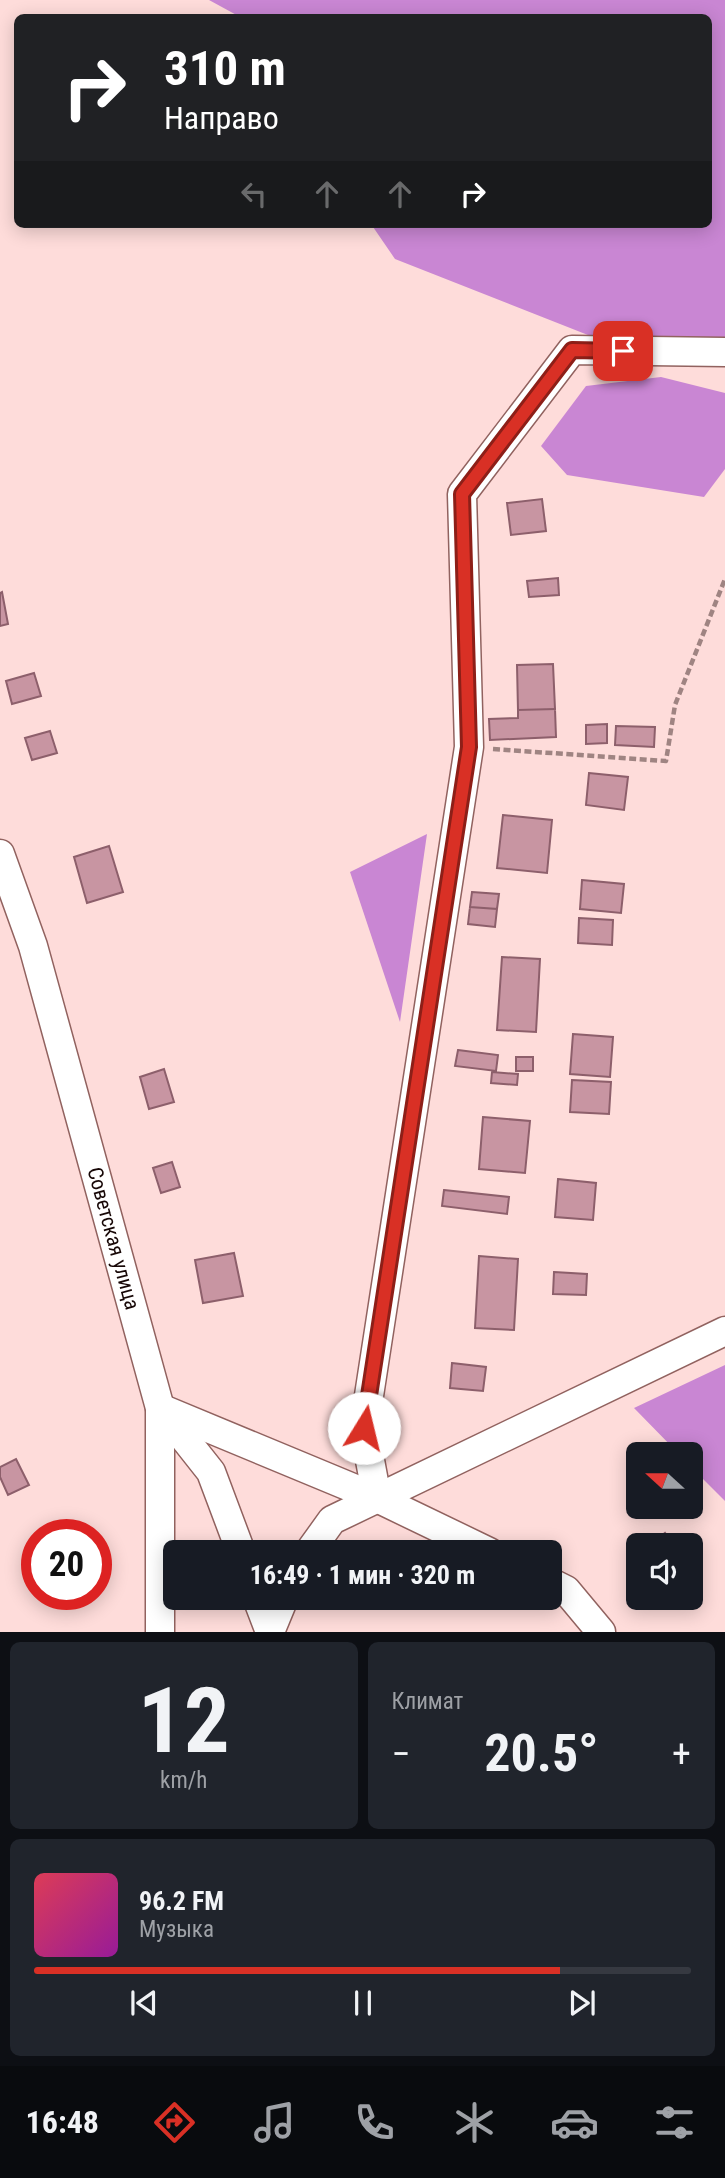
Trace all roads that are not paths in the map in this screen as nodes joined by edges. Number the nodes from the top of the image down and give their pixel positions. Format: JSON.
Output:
{"nodes":[{"id":1,"x":725,"y":352,"type":"edge"},
{"id":2,"x":0,"y":854,"type":"edge"},
{"id":3,"x":725,"y":1331,"type":"edge"},
{"id":4,"x":160,"y":1408,"type":"junction"},
{"id":5,"x":377,"y":1498,"type":"junction"},
{"id":6,"x":236,"y":1540,"type":"edge"},
{"id":7,"x":318,"y":1540,"type":"edge"},
{"id":8,"x":464,"y":1540,"type":"edge"},
{"id":9,"x":562,"y":1588,"type":"edge"},
{"id":10,"x":262,"y":1610,"type":"edge"},
{"id":11,"x":279,"y":1610,"type":"edge"},
{"id":12,"x":160,"y":1632,"type":"edge"},
{"id":13,"x":270,"y":1632,"type":"edge"},
{"id":14,"x":601,"y":1632,"type":"edge"}],
"edges":[{"from":1,"to":5,"type":"street"},
{"from":2,"to":4,"type":"street","name":"Советская улица"},
{"from":3,"to":5,"type":"street"},
{"from":4,"to":5,"type":"street"},
{"from":4,"to":6,"type":"street"},
{"from":4,"to":12,"type":"street","name":"Советская улица"},
{"from":5,"to":7,"type":"street"},
{"from":5,"to":8,"type":"street"},
{"from":9,"to":14,"type":"street"},
{"from":10,"to":13,"type":"street"},
{"from":11,"to":13,"type":"street"}]}
